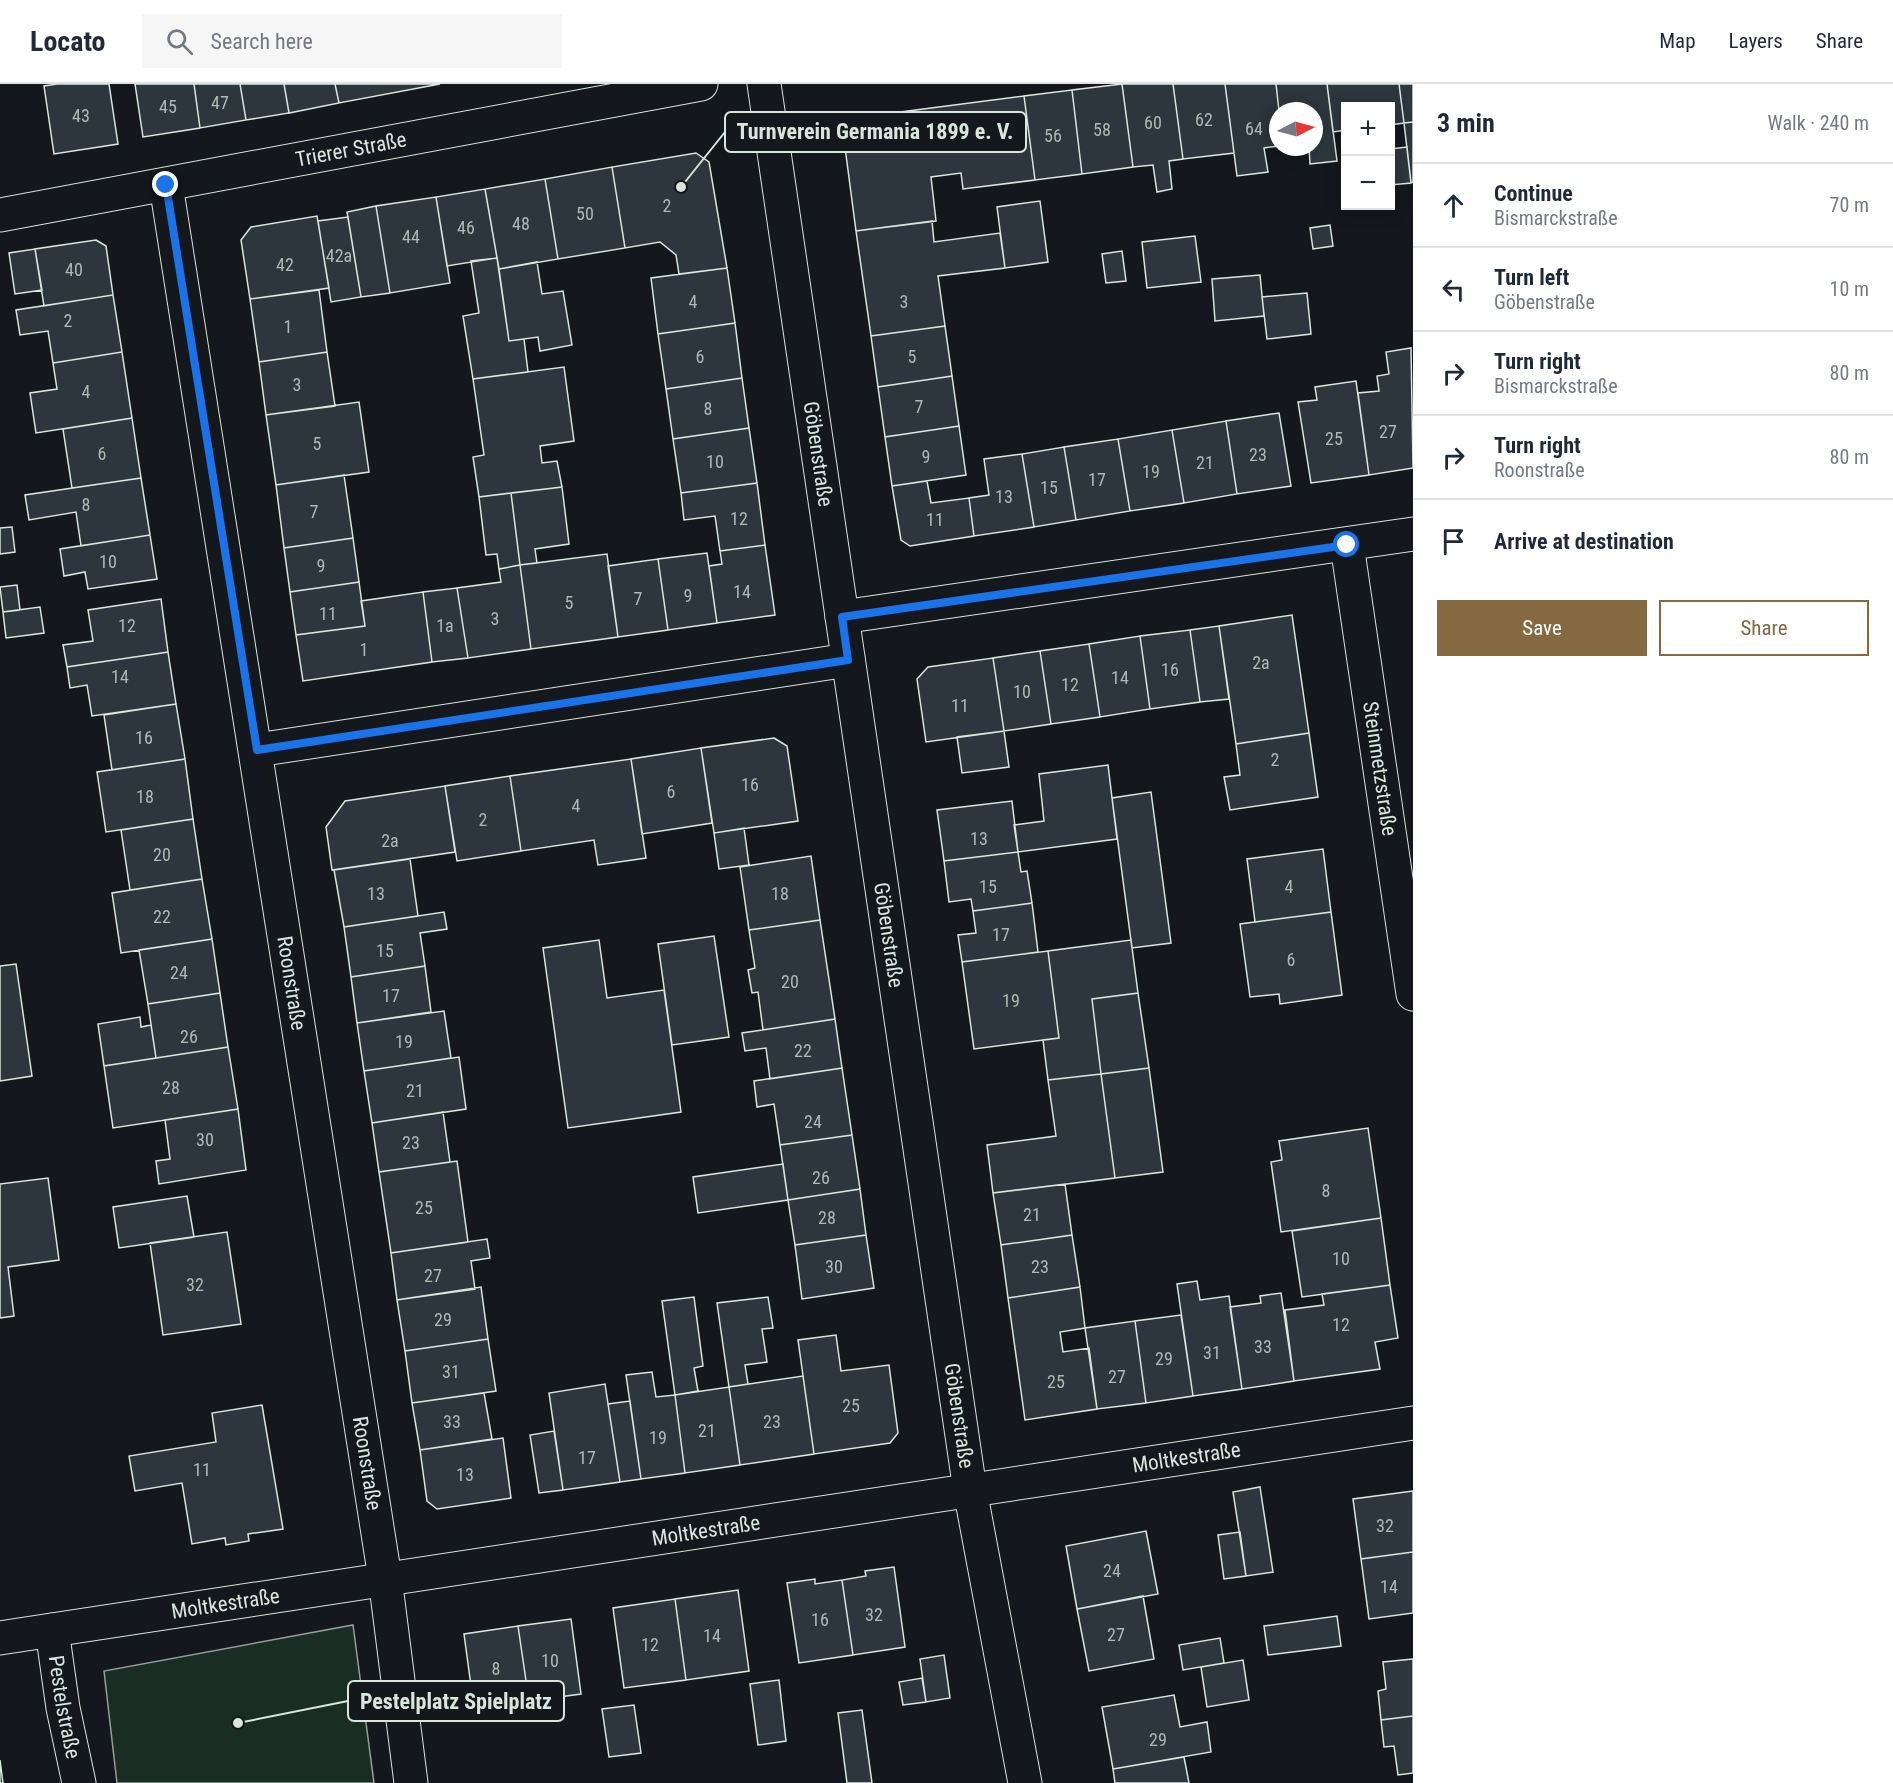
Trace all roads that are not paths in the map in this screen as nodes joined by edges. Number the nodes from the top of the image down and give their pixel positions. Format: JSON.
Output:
{"nodes":[{"id":1,"x":701,"y":84,"type":"edge"},
{"id":2,"x":764,"y":84,"type":"edge"},
{"id":3,"x":166,"y":185,"type":"junction"},
{"id":4,"x":0,"y":215,"type":"edge"},
{"id":5,"x":1413,"y":534,"type":"edge"},
{"id":6,"x":1347,"y":545,"type":"junction"},
{"id":7,"x":842,"y":617,"type":"junction"},
{"id":8,"x":848,"y":660,"type":"junction"},
{"id":9,"x":257,"y":750,"type":"junction"},
{"id":10,"x":1413,"y":994,"type":"edge"},
{"id":11,"x":1413,"y":1423,"type":"edge"},
{"id":12,"x":970,"y":1490,"type":"junction"},
{"id":13,"x":385,"y":1578,"type":"junction"},
{"id":14,"x":52,"y":1630,"type":"junction"},
{"id":15,"x":0,"y":1638,"type":"edge"},
{"id":16,"x":1017,"y":1782,"type":"edge"},
{"id":17,"x":79,"y":1783,"type":"edge"},
{"id":18,"x":411,"y":1783,"type":"edge"}],
"edges":[{"from":1,"to":3,"type":"street","name":"Trierer Straße"},
{"from":2,"to":7,"type":"street","name":"Göbenstraße"},
{"from":3,"to":4,"type":"street","name":"Trierer Straße"},
{"from":3,"to":9,"type":"street","name":"Roonstraße"},
{"from":5,"to":6,"type":"street"},
{"from":6,"to":7,"type":"street"},
{"from":6,"to":10,"type":"street","name":"Steinmetzstraße"},
{"from":7,"to":8,"type":"street","name":"Göbenstraße"},
{"from":8,"to":9,"type":"street"},
{"from":8,"to":12,"type":"street","name":"Göbenstraße"},
{"from":9,"to":13,"type":"street","name":"Roonstraße"},
{"from":11,"to":12,"type":"street","name":"Moltkestraße"},
{"from":12,"to":13,"type":"street","name":"Moltkestraße"},
{"from":12,"to":16,"type":"street","name":"Göbenstraße"},
{"from":13,"to":14,"type":"street","name":"Moltkestraße"},
{"from":13,"to":18,"type":"street","name":"Roonstraße"},
{"from":14,"to":15,"type":"street","name":"Moltkestraße"},
{"from":14,"to":17,"type":"street","name":"Pestelstraße"}]}
